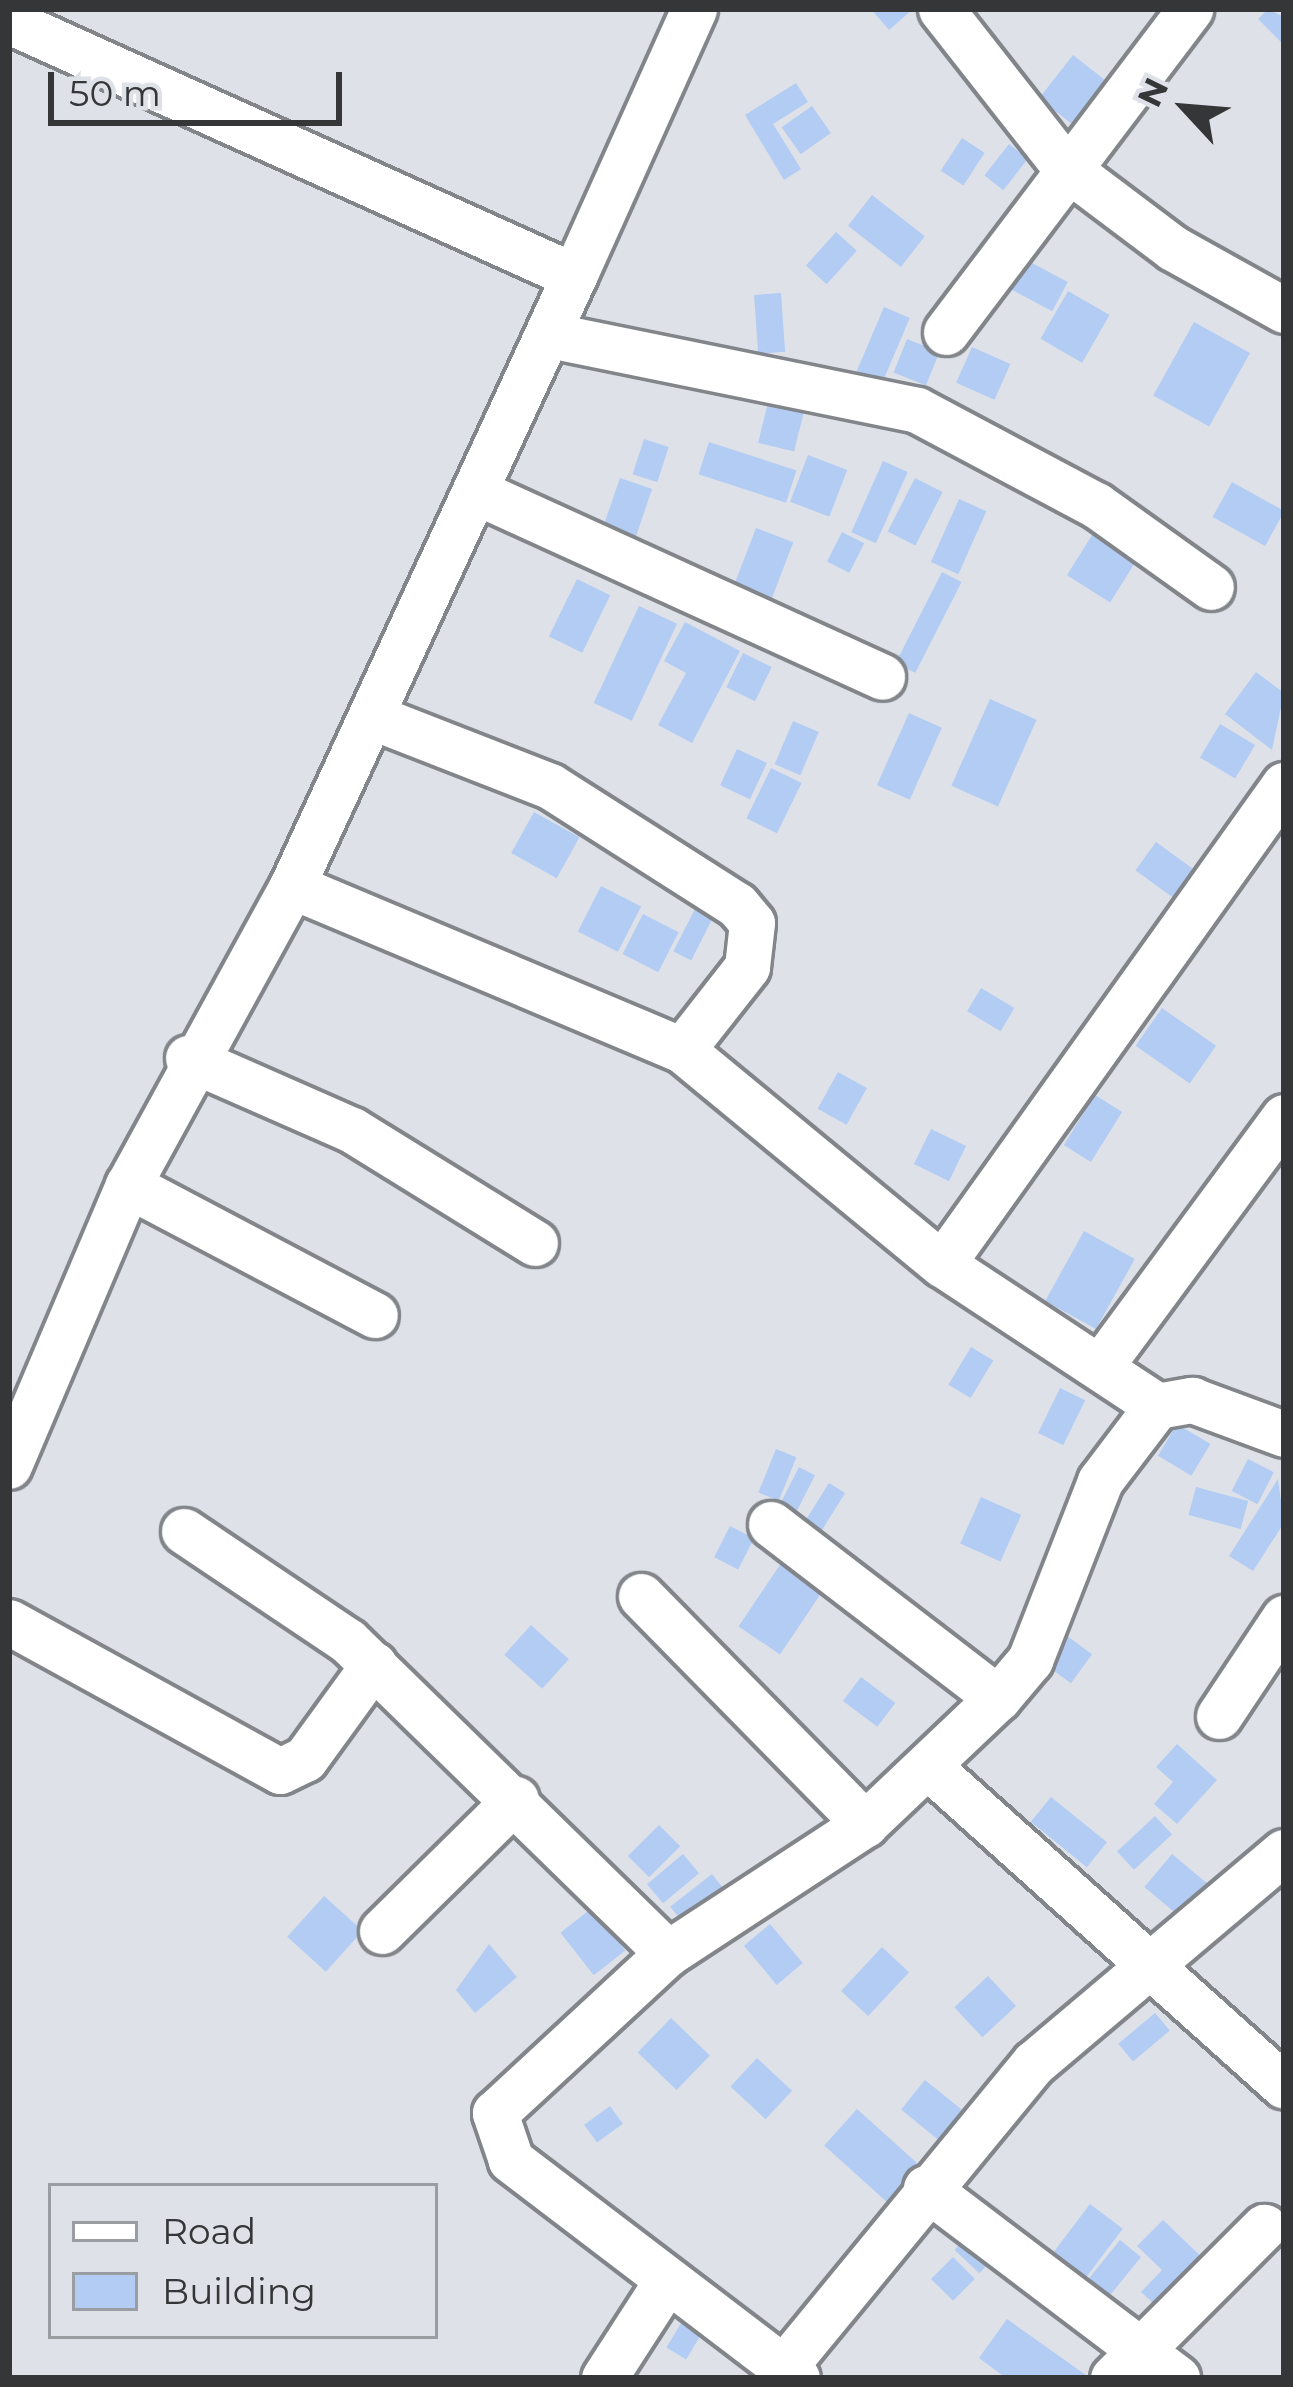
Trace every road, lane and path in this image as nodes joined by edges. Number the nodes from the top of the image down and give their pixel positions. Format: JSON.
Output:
{"nodes":[{"id":1,"x":694,"y":9,"type":"edge"},
{"id":2,"x":941,"y":9,"type":"edge"},
{"id":3,"x":1190,"y":9,"type":"edge"},
{"id":4,"x":19,"y":19,"type":"edge"},
{"id":5,"x":1064,"y":166,"type":"junction"},
{"id":6,"x":574,"y":276,"type":"junction"},
{"id":7,"x":1284,"y":310,"type":"edge"},
{"id":8,"x":946,"y":332,"type":"dead end"},
{"id":9,"x":554,"y":337,"type":"junction"},
{"id":10,"x":479,"y":494,"type":"junction"},
{"id":11,"x":1211,"y":586,"type":"dead end"},
{"id":12,"x":882,"y":677,"type":"dead end"},
{"id":13,"x":373,"y":717,"type":"junction"},
{"id":14,"x":1284,"y":785,"type":"edge"},
{"id":15,"x":292,"y":886,"type":"junction"},
{"id":16,"x":682,"y":1050,"type":"junction"},
{"id":17,"x":188,"y":1058,"type":"junction"},
{"id":18,"x":1284,"y":1117,"type":"edge"},
{"id":19,"x":128,"y":1185,"type":"junction"},
{"id":20,"x":536,"y":1243,"type":"dead end"},
{"id":21,"x":942,"y":1264,"type":"junction"},
{"id":22,"x":375,"y":1315,"type":"dead end"},
{"id":23,"x":1102,"y":1364,"type":"junction"},
{"id":24,"x":1157,"y":1406,"type":"junction"},
{"id":25,"x":1284,"y":1434,"type":"edge"},
{"id":26,"x":9,"y":1466,"type":"edge"},
{"id":27,"x":771,"y":1524,"type":"dead end"},
{"id":28,"x":184,"y":1531,"type":"dead end"},
{"id":29,"x":641,"y":1596,"type":"dead end"},
{"id":30,"x":1284,"y":1618,"type":"edge"},
{"id":31,"x":9,"y":1622,"type":"edge"},
{"id":32,"x":374,"y":1664,"type":"junction"},
{"id":33,"x":998,"y":1698,"type":"junction"},
{"id":34,"x":1219,"y":1716,"type":"dead end"},
{"id":35,"x":931,"y":1769,"type":"junction"},
{"id":36,"x":515,"y":1799,"type":"junction"},
{"id":37,"x":865,"y":1824,"type":"junction"},
{"id":38,"x":1284,"y":1852,"type":"edge"},
{"id":39,"x":382,"y":1931,"type":"dead end"},
{"id":40,"x":668,"y":1953,"type":"junction"},
{"id":41,"x":1140,"y":1965,"type":"junction"},
{"id":42,"x":1284,"y":2086,"type":"edge"},
{"id":43,"x":926,"y":2188,"type":"junction"},
{"id":44,"x":1264,"y":2227,"type":"dead end"},
{"id":45,"x":664,"y":2285,"type":"junction"},
{"id":46,"x":1127,"y":2365,"type":"edge"},
{"id":47,"x":791,"y":2373,"type":"edge"},
{"id":48,"x":604,"y":2378,"type":"edge"},
{"id":49,"x":1177,"y":2378,"type":"edge"}],
"edges":[{"from":1,"to":6,"type":"street"},
{"from":2,"to":5,"type":"street"},
{"from":3,"to":5,"type":"street"},
{"from":4,"to":6,"type":"street"},
{"from":5,"to":7,"type":"street"},
{"from":5,"to":8,"type":"street"},
{"from":6,"to":9,"type":"street"},
{"from":9,"to":10,"type":"street"},
{"from":9,"to":11,"type":"street"},
{"from":10,"to":12,"type":"street"},
{"from":10,"to":13,"type":"street"},
{"from":13,"to":15,"type":"street"},
{"from":13,"to":16,"type":"street"},
{"from":14,"to":21,"type":"street"},
{"from":15,"to":16,"type":"street"},
{"from":15,"to":17,"type":"street"},
{"from":16,"to":21,"type":"street"},
{"from":17,"to":19,"type":"street"},
{"from":17,"to":20,"type":"street"},
{"from":18,"to":23,"type":"street"},
{"from":19,"to":22,"type":"street"},
{"from":19,"to":26,"type":"street"},
{"from":21,"to":23,"type":"street"},
{"from":23,"to":24,"type":"street"},
{"from":24,"to":25,"type":"street"},
{"from":24,"to":33,"type":"street"},
{"from":27,"to":33,"type":"street"},
{"from":28,"to":32,"type":"street"},
{"from":29,"to":37,"type":"street"},
{"from":30,"to":34,"type":"street"},
{"from":31,"to":32,"type":"street"},
{"from":32,"to":36,"type":"street"},
{"from":33,"to":35,"type":"street"},
{"from":35,"to":37,"type":"street"},
{"from":35,"to":41,"type":"street"},
{"from":36,"to":39,"type":"street"},
{"from":36,"to":40,"type":"street"},
{"from":37,"to":40,"type":"street"},
{"from":38,"to":41,"type":"street"},
{"from":40,"to":45,"type":"street"},
{"from":41,"to":42,"type":"street"},
{"from":41,"to":43,"type":"street"},
{"from":43,"to":46,"type":"street"},
{"from":43,"to":47,"type":"street"},
{"from":44,"to":46,"type":"street"},
{"from":45,"to":47,"type":"street"},
{"from":45,"to":48,"type":"street"},
{"from":46,"to":49,"type":"street"}]}
